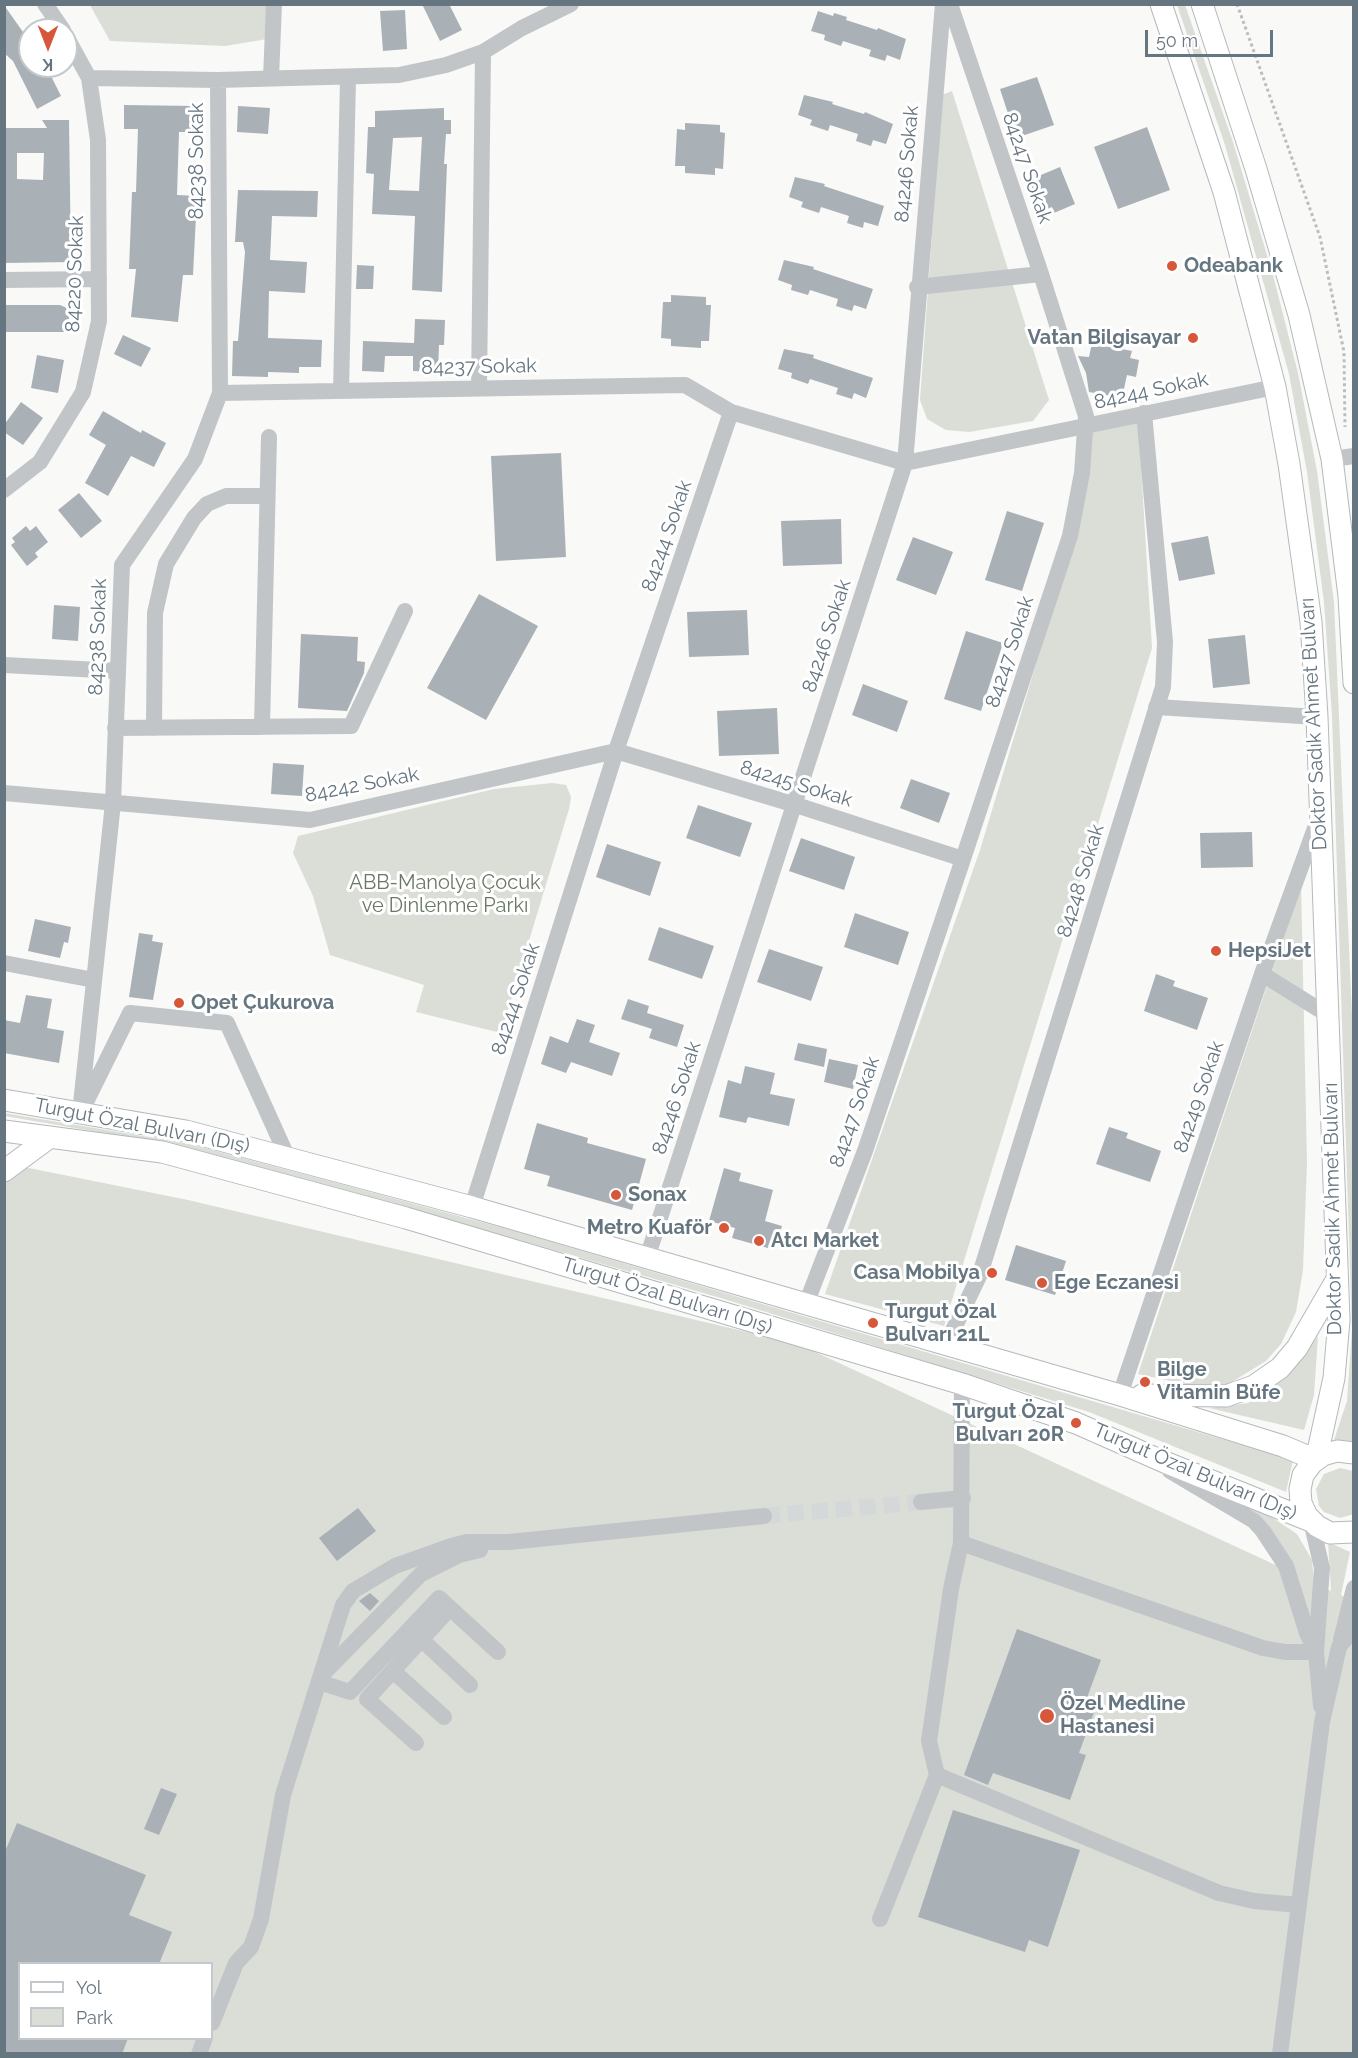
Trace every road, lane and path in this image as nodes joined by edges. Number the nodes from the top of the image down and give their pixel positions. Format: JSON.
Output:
{"nodes":[{"id":1,"x":45,"y":4,"type":"edge"},
{"id":2,"x":274,"y":4,"type":"edge"},
{"id":3,"x":943,"y":4,"type":"edge"},
{"id":4,"x":950,"y":4,"type":"edge"},
{"id":5,"x":1161,"y":4,"type":"edge"},
{"id":6,"x":1202,"y":4,"type":"edge"},
{"id":7,"x":1237,"y":4,"type":"edge"},
{"id":8,"x":571,"y":5,"type":"edge"},
{"id":9,"x":55,"y":18,"type":"edge"},
{"id":10,"x":483,"y":52,"type":"junction"},
{"id":11,"x":78,"y":58,"type":"edge"},
{"id":12,"x":89,"y":78,"type":"junction"},
{"id":13,"x":271,"y":78,"type":"junction"},
{"id":14,"x":348,"y":78,"type":"junction"},
{"id":15,"x":218,"y":80,"type":"junction"},
{"id":16,"x":1041,"y":274,"type":"junction"},
{"id":17,"x":99,"y":279,"type":"junction"},
{"id":18,"x":4,"y":280,"type":"edge"},
{"id":19,"x":917,"y":287,"type":"junction"},
{"id":20,"x":1275,"y":387,"type":"junction"},
{"id":21,"x":478,"y":388,"type":"junction"},
{"id":22,"x":341,"y":391,"type":"junction"},
{"id":23,"x":220,"y":393,"type":"junction"},
{"id":24,"x":731,"y":412,"type":"junction"},
{"id":25,"x":1144,"y":413,"type":"junction"},
{"id":26,"x":1084,"y":427,"type":"junction"},
{"id":27,"x":1345,"y":434,"type":"dead end"},
{"id":28,"x":269,"y":437,"type":"dead end"},
{"id":29,"x":1353,"y":456,"type":"edge"},
{"id":30,"x":1332,"y":459,"type":"junction"},
{"id":31,"x":904,"y":463,"type":"junction"},
{"id":32,"x":4,"y":490,"type":"edge"},
{"id":33,"x":267,"y":496,"type":"junction"},
{"id":34,"x":405,"y":611,"type":"dead end"},
{"id":35,"x":4,"y":665,"type":"edge"},
{"id":36,"x":118,"y":671,"type":"junction"},
{"id":37,"x":1353,"y":683,"type":"edge"},
{"id":38,"x":1156,"y":707,"type":"junction"},
{"id":39,"x":1317,"y":717,"type":"junction"},
{"id":40,"x":262,"y":727,"type":"junction"},
{"id":41,"x":116,"y":728,"type":"junction"},
{"id":42,"x":154,"y":728,"type":"junction"},
{"id":43,"x":616,"y":751,"type":"junction"},
{"id":44,"x":4,"y":794,"type":"edge"},
{"id":45,"x":113,"y":802,"type":"junction"},
{"id":46,"x":796,"y":805,"type":"junction"},
{"id":47,"x":1320,"y":814,"type":"junction"},
{"id":48,"x":963,"y":859,"type":"junction"},
{"id":49,"x":4,"y":963,"type":"edge"},
{"id":50,"x":1262,"y":974,"type":"junction"},
{"id":51,"x":94,"y":980,"type":"junction"},
{"id":52,"x":1328,"y":1016,"type":"junction"},
{"id":53,"x":4,"y":1100,"type":"edge"},
{"id":54,"x":80,"y":1113,"type":"junction"},
{"id":55,"x":4,"y":1131,"type":"edge"},
{"id":56,"x":50,"y":1137,"type":"junction"},
{"id":57,"x":286,"y":1156,"type":"junction"},
{"id":58,"x":4,"y":1171,"type":"edge"},
{"id":59,"x":472,"y":1207,"type":"junction"},
{"id":60,"x":647,"y":1258,"type":"junction"},
{"id":61,"x":1337,"y":1279,"type":"junction"},
{"id":62,"x":806,"y":1304,"type":"junction"},
{"id":63,"x":946,"y":1345,"type":"junction"},
{"id":64,"x":962,"y":1384,"type":"junction"},
{"id":65,"x":1120,"y":1395,"type":"junction"},
{"id":66,"x":1353,"y":1453,"type":"edge"},
{"id":67,"x":1316,"y":1460,"type":"junction"},
{"id":68,"x":1162,"y":1461,"type":"junction"},
{"id":69,"x":963,"y":1498,"type":"junction"},
{"id":70,"x":921,"y":1502,"type":"tunnel mouth"},
{"id":71,"x":764,"y":1516,"type":"tunnel mouth"},
{"id":72,"x":1311,"y":1521,"type":"junction"},
{"id":73,"x":1353,"y":1533,"type":"edge"},
{"id":74,"x":509,"y":1542,"type":"junction"},
{"id":75,"x":961,"y":1543,"type":"junction"},
{"id":76,"x":1353,"y":1588,"type":"edge"},
{"id":77,"x":450,"y":1608,"type":"junction"},
{"id":78,"x":1353,"y":1628,"type":"edge"},
{"id":79,"x":421,"y":1640,"type":"junction"},
{"id":80,"x":1340,"y":1647,"type":"junction"},
{"id":81,"x":498,"y":1652,"type":"dead end"},
{"id":82,"x":1316,"y":1652,"type":"junction"},
{"id":83,"x":393,"y":1671,"type":"junction"},
{"id":84,"x":321,"y":1679,"type":"junction"},
{"id":85,"x":470,"y":1685,"type":"dead end"},
{"id":86,"x":444,"y":1718,"type":"dead end"},
{"id":87,"x":1322,"y":1722,"type":"junction"},
{"id":88,"x":416,"y":1743,"type":"dead end"},
{"id":89,"x":937,"y":1775,"type":"junction"},
{"id":90,"x":1299,"y":1905,"type":"junction"},
{"id":91,"x":880,"y":1919,"type":"dead end"},
{"id":92,"x":213,"y":2020,"type":"edge"},
{"id":93,"x":1280,"y":2054,"type":"edge"}],
"edges":[{"from":1,"to":9,"type":"street"},
{"from":2,"to":13,"type":"street"},
{"from":3,"to":19,"type":"street","name":"84246 Sokak"},
{"from":4,"to":16,"type":"street","name":"84247 Sokak"},
{"from":5,"to":20,"type":"main road","name":"Doktor Sadık Ahmet Bulvarı"},
{"from":6,"to":30,"type":"main road","name":"Doktor Sadık Ahmet Bulvarı"},
{"from":7,"to":27,"type":"path"},
{"from":8,"to":10,"type":"street"},
{"from":10,"to":14,"type":"street"},
{"from":10,"to":21,"type":"street"},
{"from":11,"to":12,"type":"street","name":"84220 Sokak"},
{"from":12,"to":15,"type":"street"},
{"from":12,"to":17,"type":"street","name":"84220 Sokak"},
{"from":13,"to":14,"type":"street"},
{"from":13,"to":15,"type":"street"},
{"from":14,"to":22,"type":"street"},
{"from":15,"to":23,"type":"street","name":"84238 Sokak"},
{"from":16,"to":19,"type":"street"},
{"from":16,"to":26,"type":"street","name":"84247 Sokak"},
{"from":17,"to":18,"type":"street"},
{"from":17,"to":32,"type":"street","name":"84220 Sokak"},
{"from":19,"to":31,"type":"street","name":"84246 Sokak"},
{"from":20,"to":25,"type":"street","name":"84244 Sokak"},
{"from":20,"to":39,"type":"main road","name":"Doktor Sadık Ahmet Bulvarı"},
{"from":21,"to":22,"type":"street","name":"84237 Sokak"},
{"from":21,"to":24,"type":"street","name":"84237 Sokak"},
{"from":22,"to":23,"type":"street","name":"84237 Sokak"},
{"from":23,"to":36,"type":"street","name":"84238 Sokak"},
{"from":24,"to":31,"type":"street","name":"84244 Sokak"},
{"from":24,"to":43,"type":"street","name":"84244 Sokak"},
{"from":25,"to":26,"type":"street","name":"84244 Sokak"},
{"from":25,"to":38,"type":"street","name":"84248 Sokak"},
{"from":26,"to":31,"type":"street","name":"84244 Sokak"},
{"from":26,"to":48,"type":"street","name":"84247 Sokak"},
{"from":28,"to":33,"type":"street"},
{"from":29,"to":30,"type":"street"},
{"from":30,"to":37,"type":"main road","name":"Doktor Sadık Ahmet Bulvarı"},
{"from":31,"to":46,"type":"street","name":"84246 Sokak"},
{"from":33,"to":40,"type":"street"},
{"from":33,"to":42,"type":"street"},
{"from":34,"to":40,"type":"street"},
{"from":35,"to":36,"type":"street"},
{"from":36,"to":41,"type":"street","name":"84238 Sokak"},
{"from":38,"to":39,"type":"street"},
{"from":38,"to":63,"type":"street","name":"84248 Sokak"},
{"from":39,"to":47,"type":"main road","name":"Doktor Sadık Ahmet Bulvarı"},
{"from":40,"to":42,"type":"street"},
{"from":41,"to":42,"type":"street"},
{"from":41,"to":45,"type":"street","name":"84238 Sokak"},
{"from":43,"to":45,"type":"street","name":"84242 Sokak"},
{"from":43,"to":46,"type":"street","name":"84245 Sokak"},
{"from":43,"to":59,"type":"street","name":"84244 Sokak"},
{"from":44,"to":45,"type":"street","name":"84242 Sokak"},
{"from":45,"to":51,"type":"street","name":"84238 Sokak"},
{"from":46,"to":48,"type":"street","name":"84245 Sokak"},
{"from":46,"to":60,"type":"street","name":"84246 Sokak"},
{"from":47,"to":50,"type":"street","name":"84249 Sokak"},
{"from":47,"to":52,"type":"main road","name":"Doktor Sadık Ahmet Bulvarı"},
{"from":48,"to":62,"type":"street","name":"84247 Sokak"},
{"from":49,"to":51,"type":"street"},
{"from":50,"to":52,"type":"street"},
{"from":50,"to":65,"type":"street","name":"84249 Sokak"},
{"from":51,"to":54,"type":"street","name":"84238 Sokak"},
{"from":52,"to":61,"type":"main road","name":"Doktor Sadık Ahmet Bulvarı"},
{"from":53,"to":54,"type":"main road","name":"Turgut Özal Bulvarı (Dış)"},
{"from":54,"to":57,"type":"main road","name":"Turgut Özal Bulvarı (Dış)"},
{"from":54,"to":57,"type":"street"},
{"from":55,"to":56,"type":"main road","name":"Turgut Özal Bulvarı (Dış)"},
{"from":56,"to":58,"type":"main road"},
{"from":56,"to":64,"type":"main road","name":"Turgut Özal Bulvarı (Dış)"},
{"from":57,"to":59,"type":"main road","name":"Turgut Özal Bulvarı (Dış)"},
{"from":59,"to":60,"type":"main road","name":"Turgut Özal Bulvarı (Dış)"},
{"from":60,"to":62,"type":"main road","name":"Turgut Özal Bulvarı (Dış)"},
{"from":61,"to":65,"type":"main road"},
{"from":61,"to":67,"type":"main road","name":"Doktor Sadık Ahmet Bulvarı"},
{"from":62,"to":63,"type":"main road","name":"Turgut Özal Bulvarı (Dış)"},
{"from":63,"to":65,"type":"main road","name":"Turgut Özal Bulvarı (Dış)"},
{"from":64,"to":68,"type":"main road","name":"Turgut Özal Bulvarı (Dış)"},
{"from":64,"to":69,"type":"street"},
{"from":65,"to":67,"type":"main road","name":"Turgut Özal Bulvarı (Dış)"},
{"from":66,"to":67,"type":"main road"},
{"from":67,"to":72,"type":"main road","name":"Doktor Sadık Ahmet Bulvarı"},
{"from":68,"to":72,"type":"main road","name":"Turgut Özal Bulvarı (Dış)"},
{"from":68,"to":82,"type":"street"},
{"from":69,"to":70,"type":"street"},
{"from":69,"to":75,"type":"street"},
{"from":71,"to":74,"type":"street"},
{"from":72,"to":73,"type":"main road","name":"Turgut Özal Bulvarı (Dış)"},
{"from":72,"to":82,"type":"street"},
{"from":74,"to":84,"type":"street"},
{"from":74,"to":84,"type":"street"},
{"from":75,"to":82,"type":"street"},
{"from":75,"to":89,"type":"street"},
{"from":76,"to":80,"type":"street"},
{"from":77,"to":79,"type":"street"},
{"from":77,"to":81,"type":"street"},
{"from":77,"to":84,"type":"street"},
{"from":78,"to":80,"type":"street"},
{"from":79,"to":83,"type":"street"},
{"from":79,"to":85,"type":"street"},
{"from":80,"to":87,"type":"street"},
{"from":82,"to":87,"type":"street"},
{"from":83,"to":86,"type":"street"},
{"from":83,"to":88,"type":"street"},
{"from":84,"to":92,"type":"street"},
{"from":87,"to":90,"type":"street"},
{"from":89,"to":90,"type":"street"},
{"from":89,"to":91,"type":"street"},
{"from":90,"to":93,"type":"street"}]}
